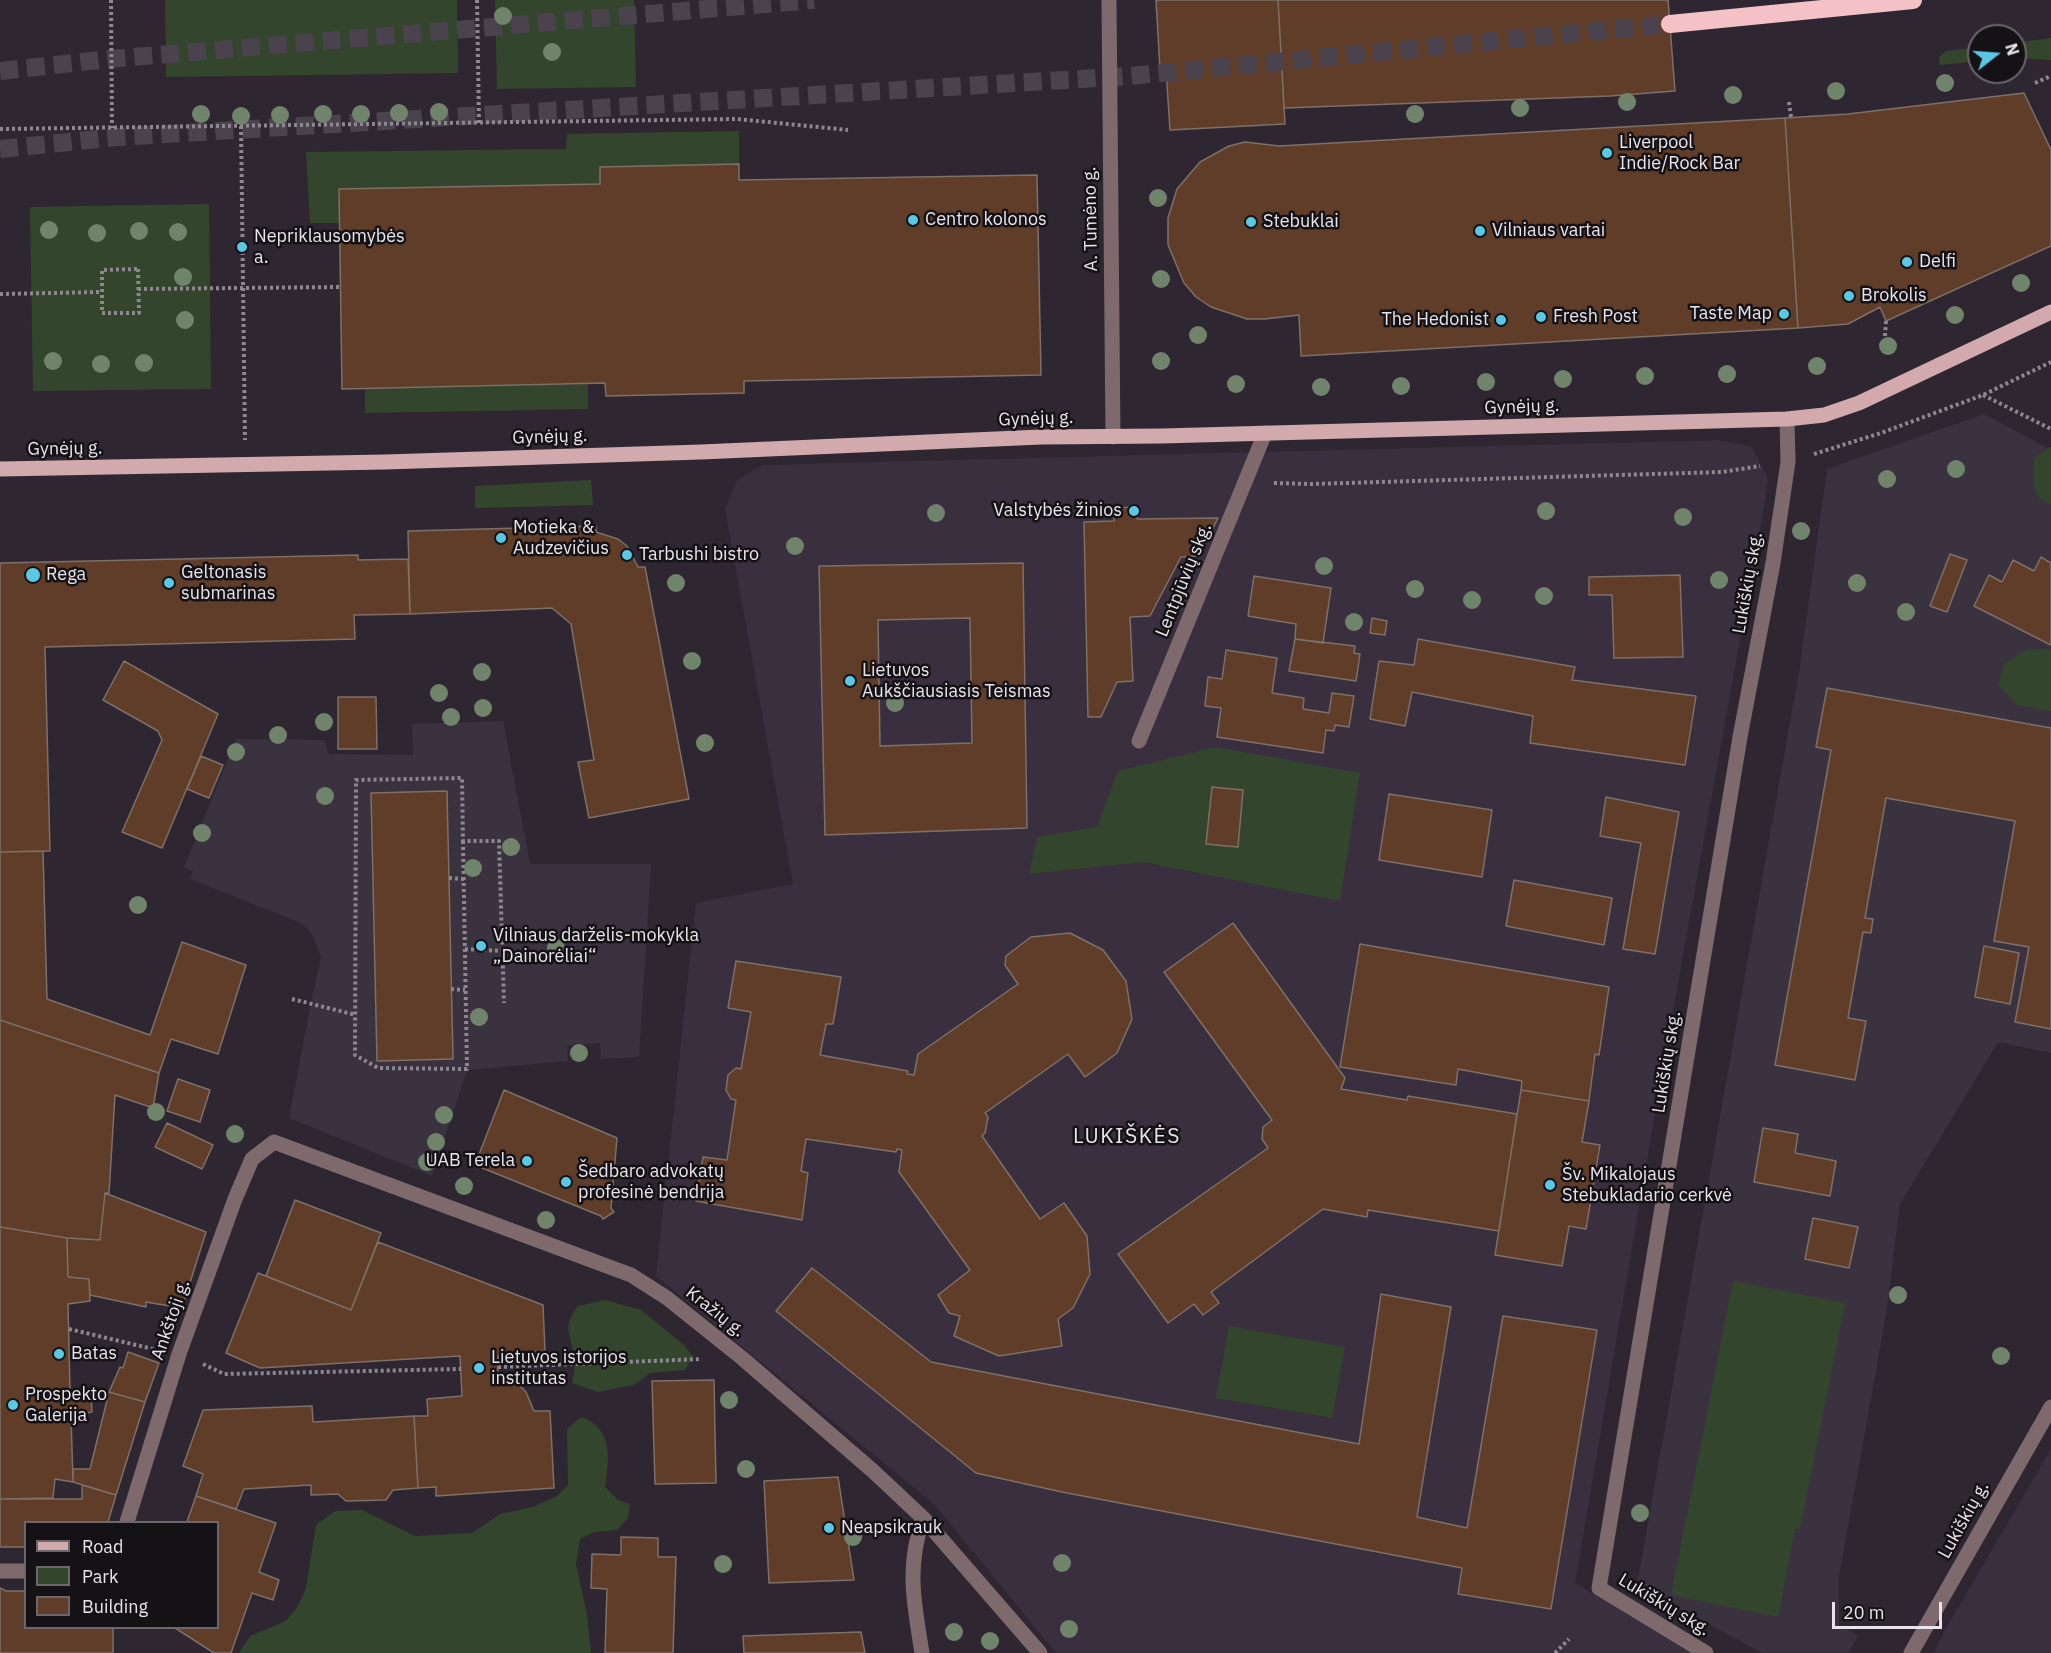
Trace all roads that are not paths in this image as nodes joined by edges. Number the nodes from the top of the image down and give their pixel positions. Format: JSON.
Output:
{"nodes":[{"id":1,"x":1109,"y":0,"type":"edge"},
{"id":2,"x":1913,"y":0,"type":"edge"},
{"id":3,"x":1670,"y":24,"type":"tunnel mouth"},
{"id":4,"x":2051,"y":312,"type":"edge"},
{"id":5,"x":1787,"y":419,"type":"junction"},
{"id":6,"x":1265,"y":433,"type":"junction"},
{"id":7,"x":1113,"y":437,"type":"junction"},
{"id":8,"x":0,"y":469,"type":"edge"},
{"id":9,"x":1139,"y":741,"type":"dead end"},
{"id":10,"x":274,"y":1142,"type":"joint"},
{"id":11,"x":2051,"y":1407,"type":"edge"},
{"id":12,"x":923,"y":1518,"type":"junction"},
{"id":13,"x":127,"y":1521,"type":"edge"},
{"id":14,"x":0,"y":1571,"type":"edge"},
{"id":15,"x":24,"y":1571,"type":"edge"},
{"id":16,"x":922,"y":1653,"type":"edge"},
{"id":17,"x":1040,"y":1653,"type":"edge"},
{"id":18,"x":1706,"y":1653,"type":"edge"},
{"id":19,"x":1911,"y":1653,"type":"edge"}],
"edges":[{"from":1,"to":7,"type":"street","name":"A. Tumėno g."},
{"from":2,"to":3,"type":"highway"},
{"from":4,"to":5,"type":"main road","name":"Gynėjų g."},
{"from":5,"to":6,"type":"main road","name":"Gynėjų g."},
{"from":5,"to":18,"type":"street","name":"Lukiškių skg."},
{"from":6,"to":7,"type":"main road","name":"Gynėjų g."},
{"from":6,"to":9,"type":"street","name":"Lentpjūvių skg."},
{"from":7,"to":8,"type":"main road","name":"Gynėjų g."},
{"from":10,"to":12,"type":"street","name":"Kražių g."},
{"from":10,"to":13,"type":"street","name":"Ankštoji g."},
{"from":11,"to":19,"type":"street","name":"Lukiškių g."},
{"from":12,"to":16,"type":"street"},
{"from":12,"to":17,"type":"street","name":"Kražių g."},
{"from":14,"to":15,"type":"street"}]}
